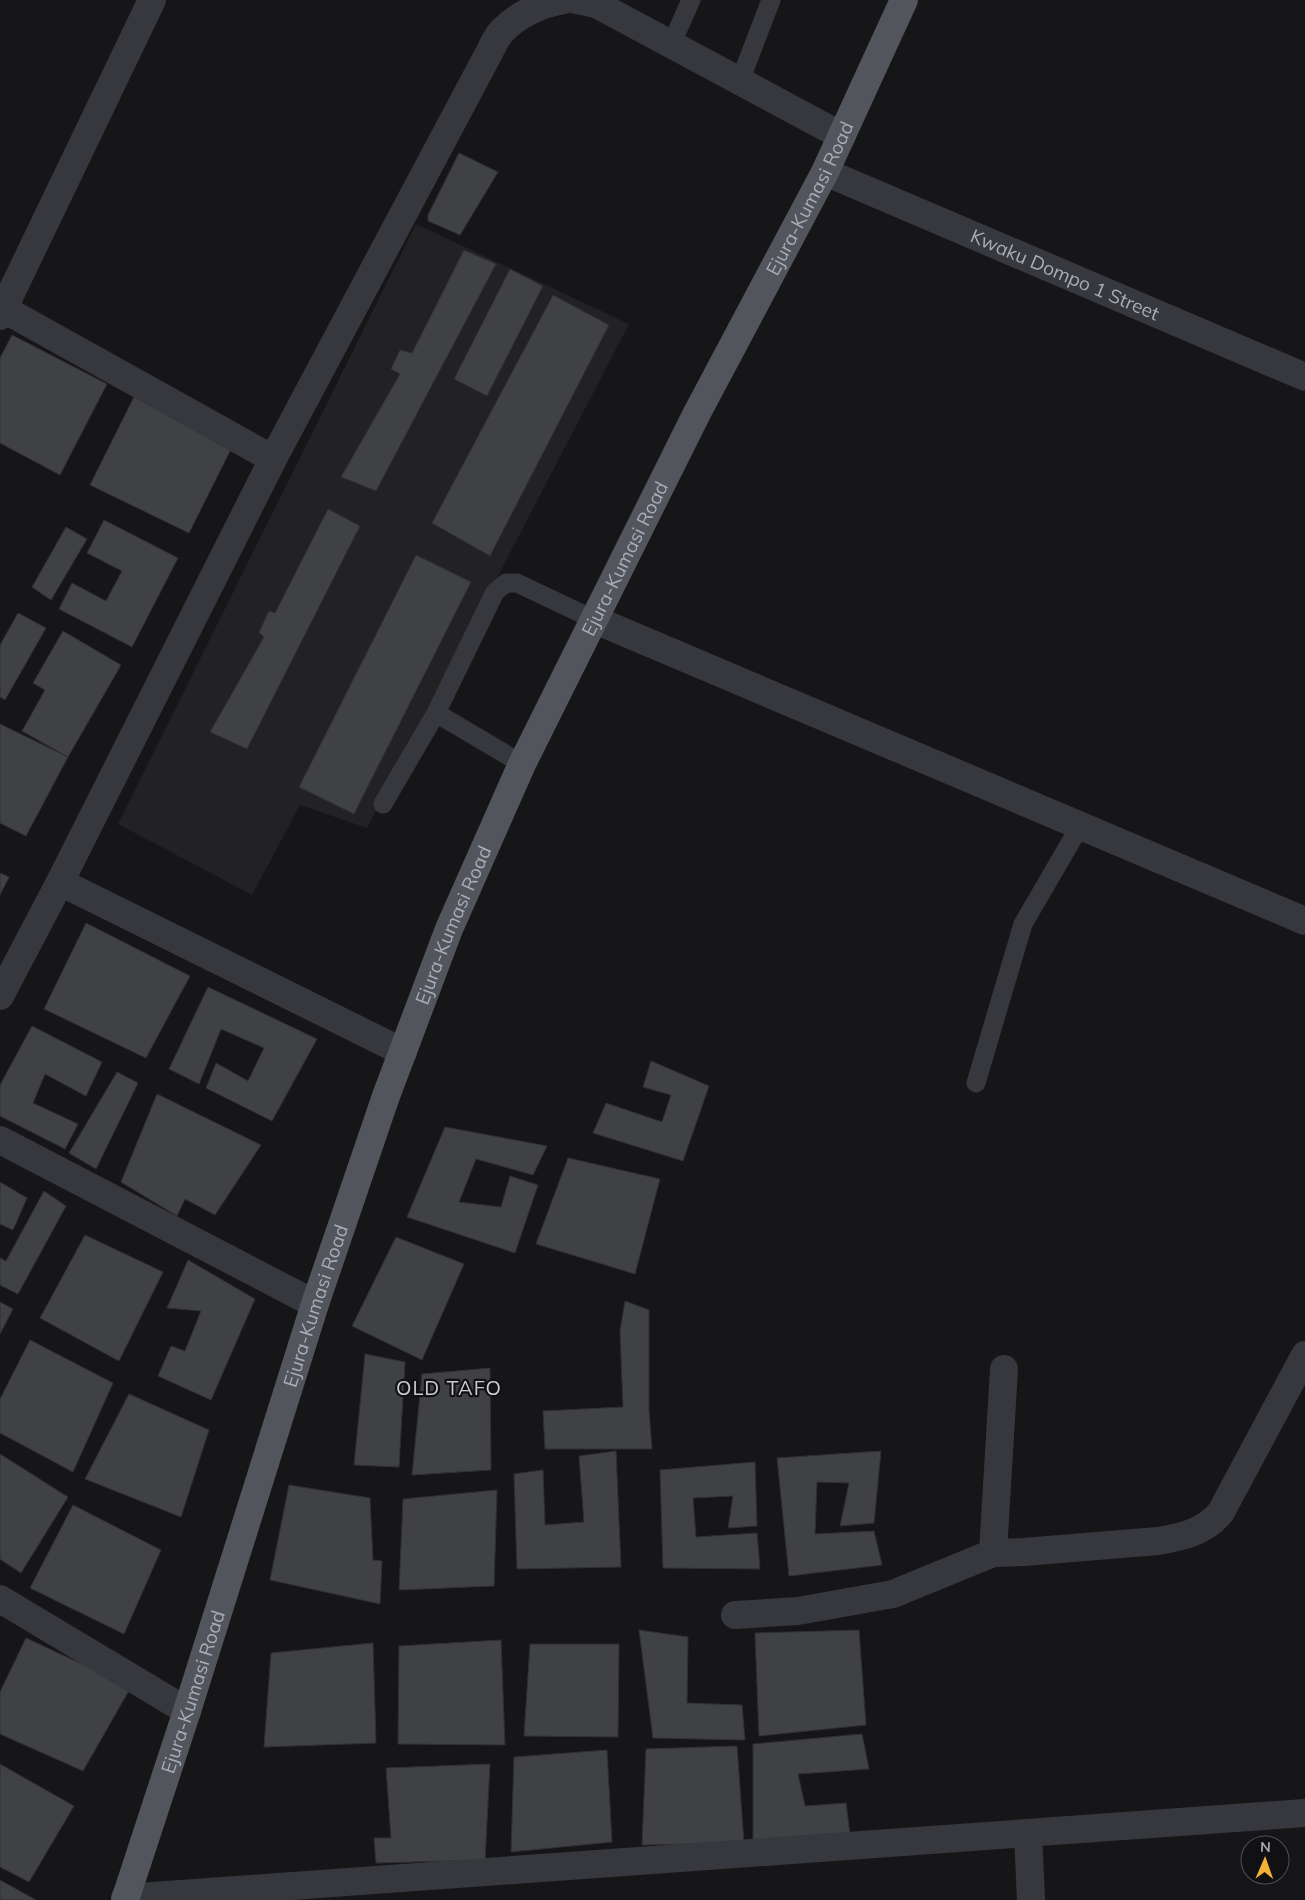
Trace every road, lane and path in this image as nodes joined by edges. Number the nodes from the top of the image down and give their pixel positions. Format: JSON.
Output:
{"nodes":[{"id":1,"x":152,"y":0,"type":"edge"},
{"id":2,"x":564,"y":0,"type":"edge"},
{"id":3,"x":577,"y":0,"type":"edge"},
{"id":4,"x":691,"y":0,"type":"edge"},
{"id":5,"x":772,"y":0,"type":"edge"},
{"id":6,"x":904,"y":0,"type":"edge"},
{"id":7,"x":671,"y":44,"type":"junction"},
{"id":8,"x":740,"y":80,"type":"junction"},
{"id":9,"x":842,"y":136,"type":"junction"},
{"id":10,"x":825,"y":172,"type":"junction"},
{"id":11,"x":1,"y":311,"type":"edge"},
{"id":12,"x":1305,"y":377,"type":"edge"},
{"id":13,"x":273,"y":459,"type":"junction"},
{"id":14,"x":593,"y":619,"type":"junction"},
{"id":15,"x":436,"y":713,"type":"junction"},
{"id":16,"x":522,"y":764,"type":"junction"},
{"id":17,"x":383,"y":804,"type":"dead end"},
{"id":18,"x":1080,"y":826,"type":"junction"},
{"id":19,"x":60,"y":882,"type":"junction"},
{"id":20,"x":1305,"y":921,"type":"edge"},
{"id":21,"x":0,"y":996,"type":"edge"},
{"id":22,"x":403,"y":1052,"type":"junction"},
{"id":23,"x":976,"y":1083,"type":"dead end"},
{"id":24,"x":0,"y":1140,"type":"edge"},
{"id":25,"x":315,"y":1304,"type":"junction"},
{"id":26,"x":1305,"y":1355,"type":"edge"},
{"id":27,"x":1004,"y":1369,"type":"dead end"},
{"id":28,"x":993,"y":1553,"type":"junction"},
{"id":29,"x":0,"y":1599,"type":"edge"},
{"id":30,"x":735,"y":1615,"type":"dead end"},
{"id":31,"x":187,"y":1712,"type":"junction"},
{"id":32,"x":1305,"y":1813,"type":"edge"},
{"id":33,"x":1028,"y":1834,"type":"junction"},
{"id":34,"x":125,"y":1899,"type":"edge"},
{"id":35,"x":1031,"y":1900,"type":"edge"}],
"edges":[{"from":1,"to":11,"type":"street"},
{"from":2,"to":13,"type":"street"},
{"from":3,"to":7,"type":"street"},
{"from":4,"to":7,"type":"lane"},
{"from":5,"to":8,"type":"lane"},
{"from":6,"to":9,"type":"main road","name":"Ejura-Kumasi Road"},
{"from":7,"to":8,"type":"street"},
{"from":8,"to":9,"type":"street"},
{"from":9,"to":10,"type":"main road","name":"Ejura-Kumasi Road"},
{"from":10,"to":12,"type":"street","name":"Kwaku Dompo 1 Street"},
{"from":10,"to":14,"type":"main road","name":"Ejura-Kumasi Road"},
{"from":11,"to":13,"type":"street"},
{"from":13,"to":19,"type":"street"},
{"from":14,"to":15,"type":"lane"},
{"from":14,"to":16,"type":"main road","name":"Ejura-Kumasi Road"},
{"from":14,"to":18,"type":"street"},
{"from":15,"to":16,"type":"lane"},
{"from":15,"to":17,"type":"lane"},
{"from":16,"to":22,"type":"main road","name":"Ejura-Kumasi Road"},
{"from":18,"to":20,"type":"street"},
{"from":18,"to":23,"type":"lane"},
{"from":19,"to":21,"type":"street"},
{"from":19,"to":22,"type":"street"},
{"from":22,"to":25,"type":"main road","name":"Ejura-Kumasi Road"},
{"from":24,"to":25,"type":"street"},
{"from":25,"to":31,"type":"main road","name":"Ejura-Kumasi Road"},
{"from":26,"to":28,"type":"street"},
{"from":27,"to":28,"type":"street"},
{"from":28,"to":30,"type":"street"},
{"from":29,"to":31,"type":"street"},
{"from":31,"to":34,"type":"main road","name":"Ejura-Kumasi Road"},
{"from":32,"to":33,"type":"street"},
{"from":33,"to":34,"type":"street"},
{"from":33,"to":35,"type":"street"}]}
